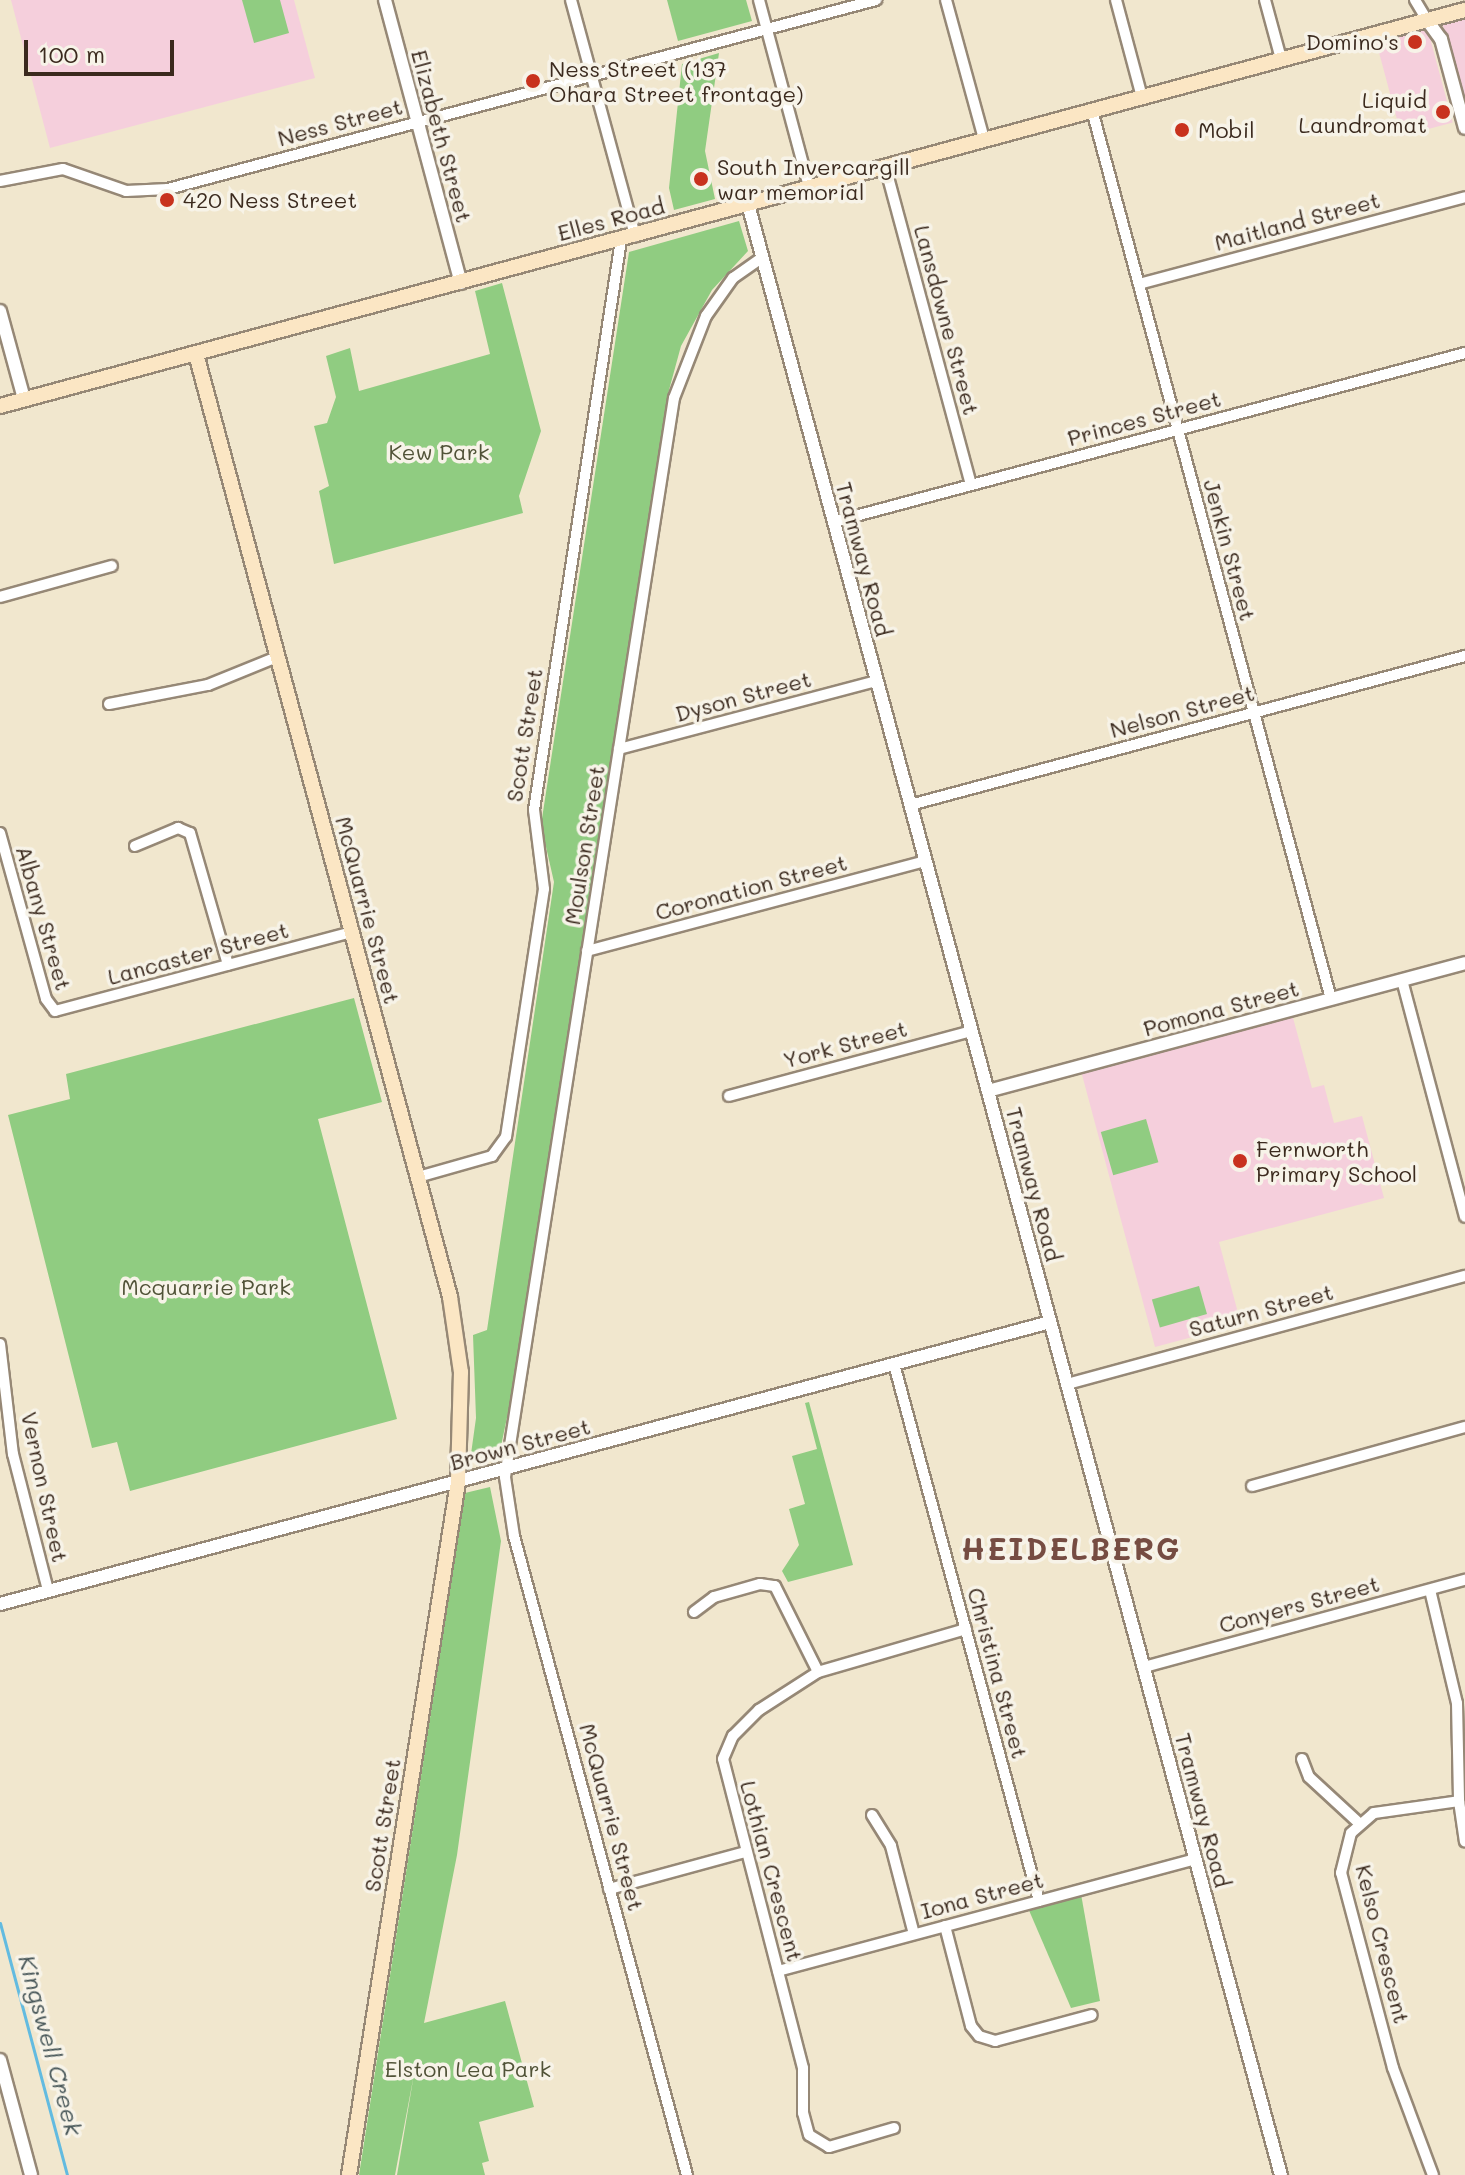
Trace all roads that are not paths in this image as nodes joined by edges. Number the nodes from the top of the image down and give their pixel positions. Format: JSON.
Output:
{"nodes":[{"id":1,"x":385,"y":0,"type":"edge"},
{"id":2,"x":571,"y":0,"type":"edge"},
{"id":3,"x":759,"y":0,"type":"edge"},
{"id":4,"x":876,"y":0,"type":"edge"},
{"id":5,"x":946,"y":0,"type":"edge"},
{"id":6,"x":1116,"y":0,"type":"edge"},
{"id":7,"x":1265,"y":0,"type":"edge"},
{"id":8,"x":1415,"y":0,"type":"edge"},
{"id":9,"x":1465,"y":10,"type":"edge"},
{"id":10,"x":1427,"y":20,"type":"junction"},
{"id":11,"x":767,"y":29,"type":"junction"},
{"id":12,"x":1281,"y":59,"type":"junction"},
{"id":13,"x":592,"y":77,"type":"junction"},
{"id":14,"x":1142,"y":97,"type":"junction"},
{"id":15,"x":1092,"y":110,"type":"junction"},
{"id":16,"x":418,"y":122,"type":"junction"},
{"id":17,"x":1465,"y":128,"type":"edge"},
{"id":18,"x":984,"y":139,"type":"junction"},
{"id":19,"x":885,"y":166,"type":"junction"},
{"id":20,"x":0,"y":181,"type":"edge"},
{"id":21,"x":809,"y":187,"type":"junction"},
{"id":22,"x":1465,"y":197,"type":"edge"},
{"id":23,"x":748,"y":204,"type":"junction"},
{"id":24,"x":628,"y":238,"type":"junction"},
{"id":25,"x":762,"y":258,"type":"junction"},
{"id":26,"x":461,"y":283,"type":"junction"},
{"id":27,"x":1139,"y":284,"type":"junction"},
{"id":28,"x":0,"y":311,"type":"edge"},
{"id":29,"x":1465,"y":353,"type":"edge"},
{"id":30,"x":196,"y":354,"type":"junction"},
{"id":31,"x":24,"y":399,"type":"junction"},
{"id":32,"x":0,"y":406,"type":"edge"},
{"id":33,"x":1177,"y":430,"type":"junction"},
{"id":34,"x":971,"y":485,"type":"junction"},
{"id":35,"x":833,"y":522,"type":"junction"},
{"id":36,"x":112,"y":566,"type":"dead end"},
{"id":37,"x":0,"y":597,"type":"edge"},
{"id":38,"x":1465,"y":656,"type":"edge"},
{"id":39,"x":277,"y":657,"type":"junction"},
{"id":40,"x":876,"y":681,"type":"junction"},
{"id":41,"x":109,"y":704,"type":"dead end"},
{"id":42,"x":1254,"y":713,"type":"junction"},
{"id":43,"x":619,"y":749,"type":"junction"},
{"id":44,"x":910,"y":805,"type":"junction"},
{"id":45,"x":0,"y":833,"type":"edge"},
{"id":46,"x":135,"y":846,"type":"dead end"},
{"id":47,"x":925,"y":861,"type":"junction"},
{"id":48,"x":351,"y":932,"type":"junction"},
{"id":49,"x":587,"y":951,"type":"junction"},
{"id":50,"x":1465,"y":963,"type":"edge"},
{"id":51,"x":228,"y":965,"type":"junction"},
{"id":52,"x":1402,"y":980,"type":"junction"},
{"id":53,"x":1331,"y":999,"type":"junction"},
{"id":54,"x":55,"y":1011,"type":"joint"},
{"id":55,"x":971,"y":1031,"type":"junction"},
{"id":56,"x":988,"y":1091,"type":"junction"},
{"id":57,"x":729,"y":1096,"type":"dead end"},
{"id":58,"x":418,"y":1177,"type":"junction"},
{"id":59,"x":1465,"y":1217,"type":"edge"},
{"id":60,"x":1465,"y":1276,"type":"edge"},
{"id":61,"x":1050,"y":1322,"type":"junction"},
{"id":62,"x":0,"y":1344,"type":"edge"},
{"id":63,"x":894,"y":1364,"type":"junction"},
{"id":64,"x":1067,"y":1384,"type":"junction"},
{"id":65,"x":1465,"y":1427,"type":"edge"},
{"id":66,"x":506,"y":1468,"type":"junction"},
{"id":67,"x":458,"y":1482,"type":"junction"},
{"id":68,"x":1252,"y":1486,"type":"dead end"},
{"id":69,"x":1465,"y":1580,"type":"edge"},
{"id":70,"x":48,"y":1590,"type":"junction"},
{"id":71,"x":1430,"y":1590,"type":"junction"},
{"id":72,"x":0,"y":1604,"type":"edge"},
{"id":73,"x":694,"y":1612,"type":"dead end"},
{"id":74,"x":966,"y":1629,"type":"junction"},
{"id":75,"x":1144,"y":1667,"type":"junction"},
{"id":76,"x":818,"y":1672,"type":"junction"},
{"id":77,"x":1462,"y":1753,"type":"edge"},
{"id":78,"x":1302,"y":1759,"type":"dead end"},
{"id":79,"x":1459,"y":1801,"type":"junction"},
{"id":80,"x":872,"y":1815,"type":"dead end"},
{"id":81,"x":1360,"y":1824,"type":"junction"},
{"id":82,"x":1465,"y":1842,"type":"edge"},
{"id":83,"x":745,"y":1852,"type":"junction"},
{"id":84,"x":1195,"y":1859,"type":"junction"},
{"id":85,"x":609,"y":1889,"type":"junction"},
{"id":86,"x":1039,"y":1901,"type":"junction"},
{"id":87,"x":945,"y":1926,"type":"junction"},
{"id":88,"x":914,"y":1934,"type":"junction"},
{"id":89,"x":778,"y":1971,"type":"junction"},
{"id":90,"x":1092,"y":2015,"type":"dead end"},
{"id":91,"x":0,"y":2060,"type":"edge"},
{"id":92,"x":894,"y":2128,"type":"dead end"},
{"id":93,"x":31,"y":2175,"type":"edge"},
{"id":94,"x":349,"y":2175,"type":"edge"},
{"id":95,"x":687,"y":2175,"type":"edge"},
{"id":96,"x":1281,"y":2175,"type":"edge"},
{"id":97,"x":1433,"y":2175,"type":"edge"}],
"edges":[{"from":1,"to":16,"type":"street","name":"Elizabeth Street"},
{"from":2,"to":13,"type":"street"},
{"from":3,"to":11,"type":"street"},
{"from":4,"to":11,"type":"street","name":"Ness Street"},
{"from":5,"to":18,"type":"street"},
{"from":6,"to":14,"type":"street"},
{"from":7,"to":12,"type":"street"},
{"from":8,"to":10,"type":"street"},
{"from":9,"to":10,"type":"main road","name":"Elles Road"},
{"from":10,"to":12,"type":"main road","name":"Elles Road"},
{"from":10,"to":17,"type":"street"},
{"from":11,"to":13,"type":"street","name":"Ness Street"},
{"from":11,"to":21,"type":"street"},
{"from":12,"to":14,"type":"main road","name":"Elles Road"},
{"from":13,"to":16,"type":"street","name":"Ness Street"},
{"from":13,"to":24,"type":"street"},
{"from":14,"to":15,"type":"main road","name":"Elles Road"},
{"from":15,"to":18,"type":"main road","name":"Elles Road"},
{"from":15,"to":27,"type":"street","name":"Jenkin Street"},
{"from":16,"to":20,"type":"street","name":"Ness Street"},
{"from":16,"to":26,"type":"street","name":"Elizabeth Street"},
{"from":18,"to":19,"type":"main road","name":"Elles Road"},
{"from":19,"to":21,"type":"main road","name":"Elles Road"},
{"from":19,"to":34,"type":"street","name":"Lansdowne Street"},
{"from":21,"to":23,"type":"main road","name":"Elles Road"},
{"from":22,"to":27,"type":"street","name":"Maitland Street"},
{"from":23,"to":24,"type":"main road","name":"Elles Road"},
{"from":23,"to":25,"type":"street","name":"Tramway Road"},
{"from":24,"to":26,"type":"main road","name":"Elles Road"},
{"from":24,"to":58,"type":"street","name":"Scott Street"},
{"from":25,"to":35,"type":"street","name":"Tramway Road"},
{"from":25,"to":43,"type":"street","name":"Moulson Street"},
{"from":26,"to":30,"type":"main road","name":"Elles Road"},
{"from":27,"to":33,"type":"street","name":"Jenkin Street"},
{"from":28,"to":31,"type":"street"},
{"from":29,"to":33,"type":"street","name":"Princes Street"},
{"from":30,"to":31,"type":"main road","name":"Elles Road"},
{"from":30,"to":39,"type":"main road","name":"McQuarrie Street"},
{"from":31,"to":32,"type":"main road","name":"Elles Road"},
{"from":33,"to":34,"type":"street","name":"Princes Street"},
{"from":33,"to":42,"type":"street","name":"Jenkin Street"},
{"from":34,"to":35,"type":"street","name":"Princes Street"},
{"from":35,"to":40,"type":"street","name":"Tramway Road"},
{"from":36,"to":37,"type":"street"},
{"from":38,"to":42,"type":"street","name":"Nelson Street"},
{"from":39,"to":41,"type":"street"},
{"from":39,"to":48,"type":"main road","name":"McQuarrie Street"},
{"from":40,"to":43,"type":"street","name":"Dyson Street"},
{"from":40,"to":44,"type":"street","name":"Tramway Road"},
{"from":42,"to":44,"type":"street","name":"Nelson Street"},
{"from":42,"to":53,"type":"street","name":"Jenkin Street"},
{"from":43,"to":49,"type":"street","name":"Moulson Street"},
{"from":44,"to":47,"type":"street","name":"Tramway Road"},
{"from":45,"to":54,"type":"street","name":"Albany Street"},
{"from":46,"to":51,"type":"street"},
{"from":47,"to":49,"type":"street","name":"Coronation Street"},
{"from":47,"to":55,"type":"street","name":"Tramway Road"},
{"from":48,"to":51,"type":"street","name":"Lancaster Street"},
{"from":48,"to":58,"type":"main road","name":"McQuarrie Street"},
{"from":49,"to":66,"type":"street","name":"Moulson Street"},
{"from":50,"to":52,"type":"street","name":"Pomona Street"},
{"from":51,"to":54,"type":"street","name":"Lancaster Street"},
{"from":52,"to":53,"type":"street","name":"Pomona Street"},
{"from":52,"to":59,"type":"street"},
{"from":53,"to":56,"type":"street","name":"Pomona Street"},
{"from":55,"to":56,"type":"street","name":"Tramway Road"},
{"from":55,"to":57,"type":"street","name":"York Street"},
{"from":56,"to":61,"type":"street","name":"Tramway Road"},
{"from":58,"to":67,"type":"main road","name":"McQuarrie Street"},
{"from":60,"to":64,"type":"street","name":"Saturn Street"},
{"from":61,"to":63,"type":"street","name":"Brown Street"},
{"from":61,"to":64,"type":"street","name":"Tramway Road"},
{"from":62,"to":70,"type":"street","name":"Vernon Street"},
{"from":63,"to":66,"type":"street","name":"Brown Street"},
{"from":63,"to":74,"type":"street","name":"Christina Street"},
{"from":64,"to":75,"type":"street","name":"Tramway Road"},
{"from":65,"to":68,"type":"street"},
{"from":66,"to":67,"type":"street","name":"Brown Street"},
{"from":66,"to":85,"type":"street","name":"McQuarrie Street"},
{"from":67,"to":70,"type":"street","name":"Brown Street"},
{"from":67,"to":94,"type":"main road","name":"Scott Street"},
{"from":69,"to":71,"type":"street","name":"Conyers Street"},
{"from":70,"to":72,"type":"street","name":"Brown Street"},
{"from":71,"to":75,"type":"street","name":"Conyers Street"},
{"from":71,"to":77,"type":"street"},
{"from":73,"to":76,"type":"street"},
{"from":74,"to":76,"type":"street","name":"Lothian Crescent"},
{"from":74,"to":86,"type":"street","name":"Christina Street"},
{"from":75,"to":84,"type":"street","name":"Tramway Road"},
{"from":76,"to":83,"type":"street","name":"Lothian Crescent"},
{"from":77,"to":79,"type":"street"},
{"from":78,"to":81,"type":"street"},
{"from":79,"to":81,"type":"street"},
{"from":79,"to":82,"type":"street"},
{"from":80,"to":88,"type":"street"},
{"from":81,"to":97,"type":"street","name":"Kelso Crescent"},
{"from":83,"to":85,"type":"street"},
{"from":83,"to":89,"type":"street","name":"Lothian Crescent"},
{"from":84,"to":86,"type":"street","name":"Iona Street"},
{"from":84,"to":96,"type":"street","name":"Tramway Road"},
{"from":85,"to":95,"type":"street","name":"McQuarrie Street"},
{"from":86,"to":87,"type":"street","name":"Iona Street"},
{"from":87,"to":88,"type":"street","name":"Iona Street"},
{"from":87,"to":90,"type":"street"},
{"from":88,"to":89,"type":"street","name":"Iona Street"},
{"from":89,"to":92,"type":"street","name":"Lothian Crescent"},
{"from":91,"to":93,"type":"street"}]}
